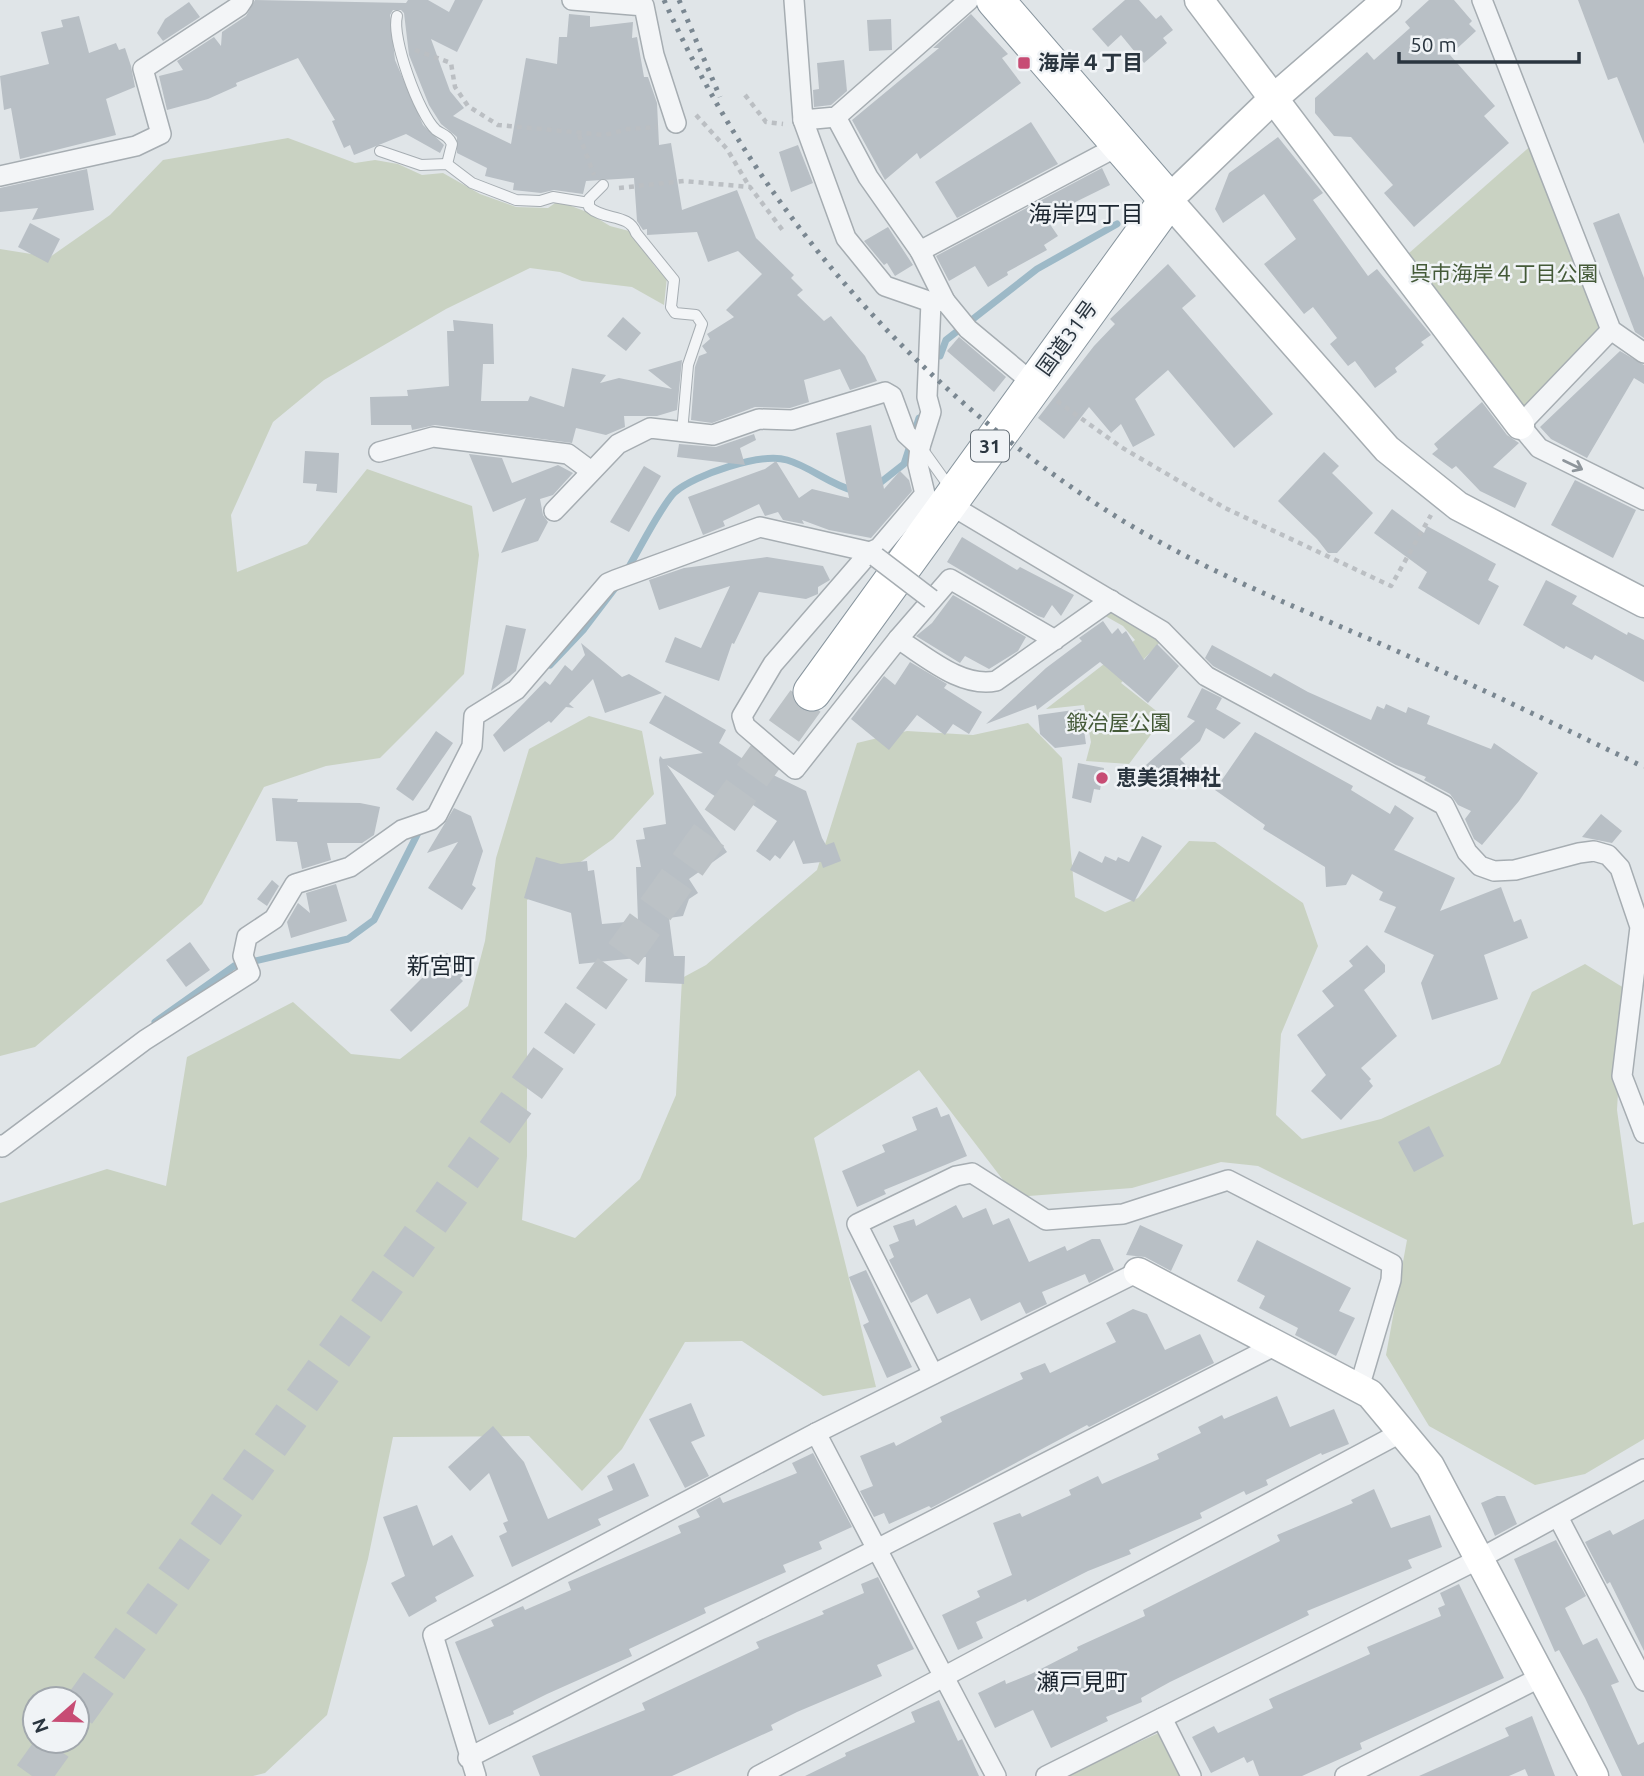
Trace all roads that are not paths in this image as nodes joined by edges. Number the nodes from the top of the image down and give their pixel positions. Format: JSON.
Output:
{"nodes":[{"id":1,"x":243,"y":0,"type":"edge"},
{"id":2,"x":572,"y":0,"type":"edge"},
{"id":3,"x":794,"y":0,"type":"edge"},
{"id":4,"x":969,"y":0,"type":"edge"},
{"id":5,"x":995,"y":0,"type":"edge"},
{"id":6,"x":1199,"y":0,"type":"edge"},
{"id":7,"x":1387,"y":0,"type":"edge"},
{"id":8,"x":1482,"y":0,"type":"edge"},
{"id":9,"x":644,"y":3,"type":"edge"},
{"id":10,"x":397,"y":16,"type":"road end"},
{"id":11,"x":1273,"y":99,"type":"junction"},
{"id":12,"x":836,"y":117,"type":"junction"},
{"id":13,"x":803,"y":120,"type":"junction"},
{"id":14,"x":676,"y":123,"type":"road end"},
{"id":15,"x":1122,"y":144,"type":"junction"},
{"id":16,"x":380,"y":151,"type":"dead end"},
{"id":17,"x":447,"y":164,"type":"junction"},
{"id":18,"x":0,"y":176,"type":"edge"},
{"id":19,"x":603,"y":185,"type":"road end"},
{"id":20,"x":1168,"y":200,"type":"junction"},
{"id":21,"x":589,"y":203,"type":"junction"},
{"id":22,"x":920,"y":251,"type":"junction"},
{"id":23,"x":938,"y":301,"type":"junction"},
{"id":24,"x":1611,"y":330,"type":"junction"},
{"id":25,"x":1644,"y":353,"type":"edge"},
{"id":26,"x":1034,"y":384,"type":"junction"},
{"id":27,"x":1520,"y":425,"type":"junction"},
{"id":28,"x":682,"y":432,"type":"junction"},
{"id":29,"x":914,"y":442,"type":"junction"},
{"id":30,"x":379,"y":452,"type":"dead end"},
{"id":31,"x":591,"y":471,"type":"junction"},
{"id":32,"x":952,"y":499,"type":"junction"},
{"id":33,"x":1644,"y":500,"type":"edge"},
{"id":34,"x":554,"y":511,"type":"dead end"},
{"id":35,"x":873,"y":555,"type":"junction"},
{"id":36,"x":931,"y":599,"type":"junction"},
{"id":37,"x":1111,"y":600,"type":"junction"},
{"id":38,"x":1644,"y":603,"type":"edge"},
{"id":39,"x":898,"y":639,"type":"junction"},
{"id":40,"x":1055,"y":640,"type":"junction"},
{"id":41,"x":812,"y":692,"type":"tunnel mouth"},
{"id":42,"x":1644,"y":1133,"type":"edge"},
{"id":43,"x":1,"y":1146,"type":"edge"},
{"id":44,"x":1138,"y":1272,"type":"joint"},
{"id":45,"x":1276,"y":1345,"type":"junction"},
{"id":46,"x":933,"y":1374,"type":"junction"},
{"id":47,"x":1359,"y":1388,"type":"junction"},
{"id":48,"x":1402,"y":1432,"type":"junction"},
{"id":49,"x":816,"y":1433,"type":"junction"},
{"id":50,"x":1644,"y":1469,"type":"edge"},
{"id":51,"x":1558,"y":1517,"type":"junction"},
{"id":52,"x":877,"y":1549,"type":"junction"},
{"id":53,"x":1477,"y":1560,"type":"junction"},
{"id":54,"x":944,"y":1677,"type":"junction"},
{"id":55,"x":1541,"y":1678,"type":"junction"},
{"id":56,"x":1644,"y":1681,"type":"edge"},
{"id":57,"x":1163,"y":1718,"type":"junction"},
{"id":58,"x":472,"y":1767,"type":"edge"},
{"id":59,"x":758,"y":1776,"type":"edge"},
{"id":60,"x":996,"y":1776,"type":"edge"},
{"id":61,"x":1045,"y":1776,"type":"edge"},
{"id":62,"x":1191,"y":1776,"type":"edge"},
{"id":63,"x":1345,"y":1776,"type":"edge"},
{"id":64,"x":1594,"y":1776,"type":"edge"}],
"edges":[{"from":1,"to":18,"type":"street"},
{"from":2,"to":9,"type":"street"},
{"from":3,"to":13,"type":"street"},
{"from":4,"to":12,"type":"street"},
{"from":5,"to":15,"type":"highway"},
{"from":6,"to":11,"type":"street"},
{"from":7,"to":11,"type":"street"},
{"from":8,"to":24,"type":"street"},
{"from":9,"to":14,"type":"street"},
{"from":10,"to":17,"type":"lane"},
{"from":11,"to":20,"type":"street"},
{"from":11,"to":27,"type":"street"},
{"from":12,"to":13,"type":"street"},
{"from":12,"to":22,"type":"street"},
{"from":13,"to":23,"type":"street"},
{"from":15,"to":20,"type":"highway"},
{"from":15,"to":22,"type":"street"},
{"from":16,"to":17,"type":"lane"},
{"from":17,"to":21,"type":"lane"},
{"from":19,"to":21,"type":"lane"},
{"from":20,"to":26,"type":"highway","name":"国道31号","number":"31"},
{"from":20,"to":38,"type":"street"},
{"from":21,"to":28,"type":"lane"},
{"from":22,"to":23,"type":"street"},
{"from":23,"to":26,"type":"street"},
{"from":23,"to":29,"type":"street"},
{"from":24,"to":25,"type":"street"},
{"from":24,"to":27,"type":"street"},
{"from":26,"to":32,"type":"highway","name":"国道31号","number":"31"},
{"from":27,"to":33,"type":"street","one_way":true},
{"from":28,"to":29,"type":"street"},
{"from":28,"to":31,"type":"street"},
{"from":29,"to":32,"type":"lane"},
{"from":29,"to":35,"type":"street"},
{"from":30,"to":31,"type":"street"},
{"from":31,"to":34,"type":"street"},
{"from":32,"to":37,"type":"street"},
{"from":32,"to":41,"type":"highway","name":"国道31号","number":"31"},
{"from":35,"to":36,"type":"street","bridge":true},
{"from":35,"to":39,"type":"street"},
{"from":35,"to":43,"type":"street"},
{"from":36,"to":39,"type":"street"},
{"from":36,"to":40,"type":"street"},
{"from":37,"to":40,"type":"street"},
{"from":37,"to":42,"type":"street"},
{"from":39,"to":40,"type":"street"},
{"from":44,"to":45,"type":"street"},
{"from":44,"to":46,"type":"street"},
{"from":45,"to":47,"type":"street"},
{"from":45,"to":52,"type":"street"},
{"from":46,"to":47,"type":"street"},
{"from":46,"to":49,"type":"street"},
{"from":47,"to":48,"type":"street"},
{"from":48,"to":53,"type":"street"},
{"from":48,"to":54,"type":"street"},
{"from":49,"to":52,"type":"street"},
{"from":49,"to":58,"type":"street"},
{"from":50,"to":51,"type":"street"},
{"from":51,"to":53,"type":"street"},
{"from":51,"to":56,"type":"street"},
{"from":52,"to":54,"type":"street"},
{"from":52,"to":58,"type":"street"},
{"from":53,"to":55,"type":"street"},
{"from":53,"to":57,"type":"street"},
{"from":54,"to":59,"type":"street"},
{"from":54,"to":60,"type":"street"},
{"from":55,"to":63,"type":"street"},
{"from":55,"to":64,"type":"street"},
{"from":57,"to":61,"type":"street"},
{"from":57,"to":62,"type":"street"}]}
